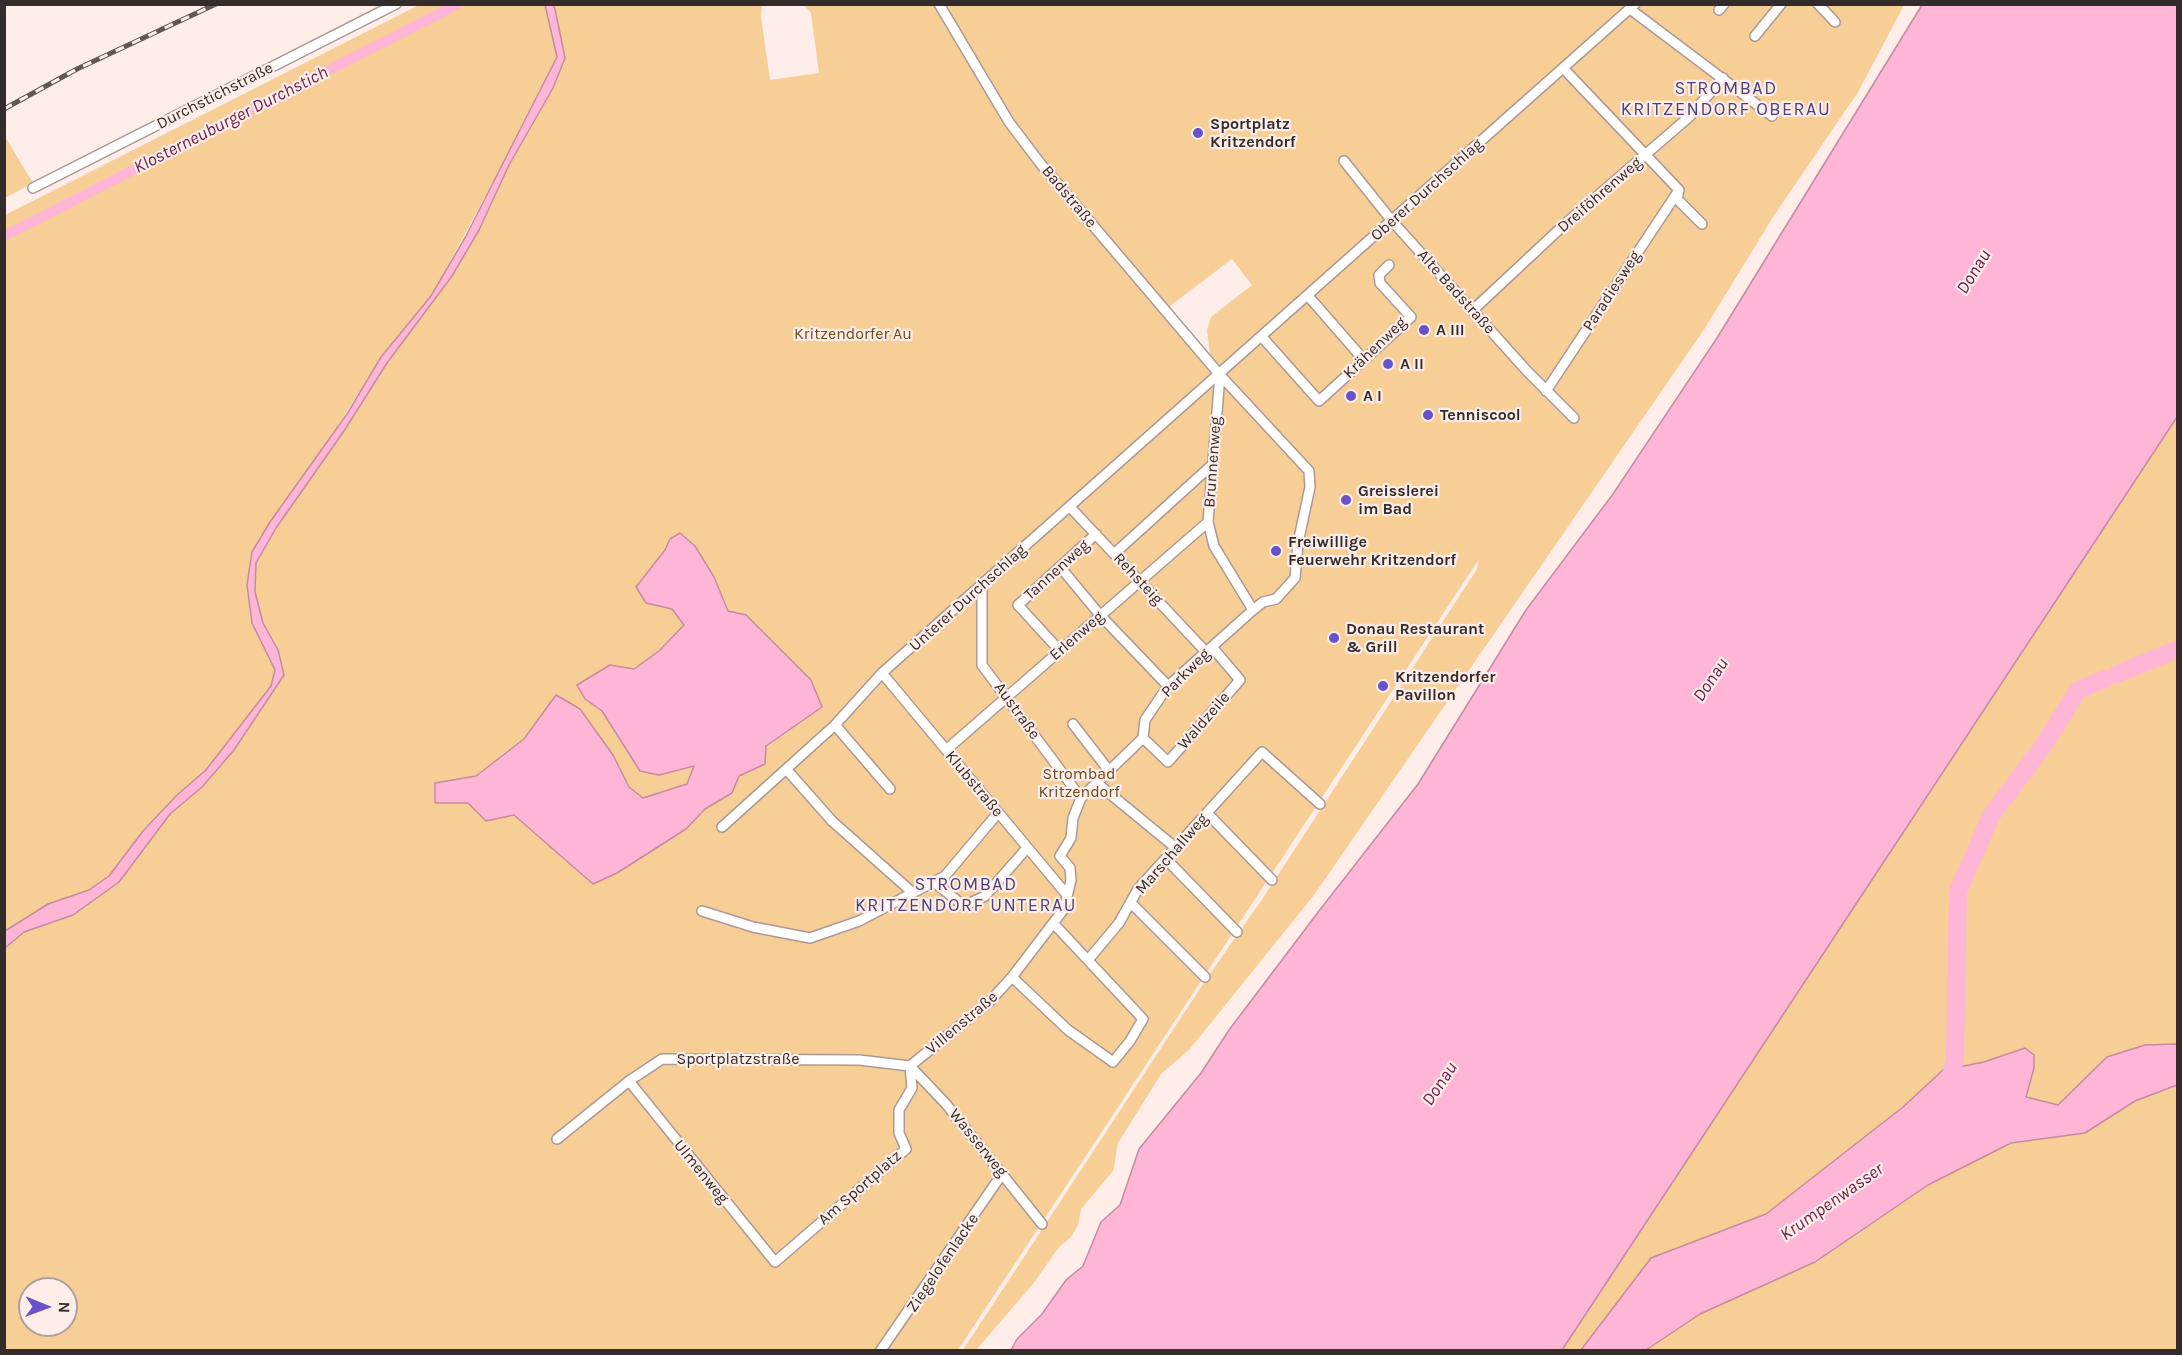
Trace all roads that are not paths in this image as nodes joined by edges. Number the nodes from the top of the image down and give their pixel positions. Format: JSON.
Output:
{"nodes":[{"id":1,"x":396,"y":4,"type":"edge"},
{"id":2,"x":939,"y":4,"type":"edge"},
{"id":3,"x":1781,"y":4,"type":"edge"},
{"id":4,"x":1818,"y":4,"type":"edge"},
{"id":5,"x":1633,"y":7,"type":"edge"},
{"id":6,"x":1835,"y":22,"type":"dead end"},
{"id":7,"x":1755,"y":36,"type":"dead end"},
{"id":8,"x":1563,"y":68,"type":"junction"},
{"id":9,"x":1723,"y":78,"type":"junction"},
{"id":10,"x":1772,"y":116,"type":"dead end"},
{"id":11,"x":1646,"y":155,"type":"junction"},
{"id":12,"x":1344,"y":160,"type":"dead end"},
{"id":13,"x":33,"y":188,"type":"dead end"},
{"id":14,"x":1679,"y":190,"type":"junction"},
{"id":15,"x":1392,"y":221,"type":"junction"},
{"id":16,"x":1702,"y":224,"type":"dead end"},
{"id":17,"x":1389,"y":265,"type":"dead end"},
{"id":18,"x":1309,"y":297,"type":"junction"},
{"id":19,"x":1474,"y":309,"type":"junction"},
{"id":20,"x":1262,"y":337,"type":"junction"},
{"id":21,"x":1364,"y":360,"type":"junction"},
{"id":22,"x":1220,"y":375,"type":"junction"},
{"id":23,"x":1546,"y":392,"type":"junction"},
{"id":24,"x":1574,"y":418,"type":"dead end"},
{"id":25,"x":1213,"y":464,"type":"junction"},
{"id":26,"x":1070,"y":507,"type":"junction"},
{"id":27,"x":1208,"y":522,"type":"junction"},
{"id":28,"x":1096,"y":534,"type":"junction"},
{"id":29,"x":1115,"y":553,"type":"junction"},
{"id":30,"x":1061,"y":568,"type":"junction"},
{"id":31,"x":1139,"y":580,"type":"junction"},
{"id":32,"x":982,"y":585,"type":"junction"},
{"id":33,"x":1253,"y":610,"type":"junction"},
{"id":34,"x":1100,"y":615,"type":"junction"},
{"id":35,"x":1209,"y":650,"type":"junction"},
{"id":36,"x":1060,"y":651,"type":"junction"},
{"id":37,"x":882,"y":674,"type":"junction"},
{"id":38,"x":1240,"y":680,"type":"joint"},
{"id":39,"x":1168,"y":686,"type":"junction"},
{"id":40,"x":1007,"y":698,"type":"junction"},
{"id":41,"x":1073,"y":724,"type":"dead end"},
{"id":42,"x":835,"y":725,"type":"junction"},
{"id":43,"x":1143,"y":738,"type":"junction"},
{"id":44,"x":946,"y":750,"type":"junction"},
{"id":45,"x":787,"y":770,"type":"junction"},
{"id":46,"x":1110,"y":772,"type":"junction"},
{"id":47,"x":1098,"y":784,"type":"junction"},
{"id":48,"x":890,"y":789,"type":"dead end"},
{"id":49,"x":1081,"y":798,"type":"junction"},
{"id":50,"x":1320,"y":804,"type":"dead end"},
{"id":51,"x":998,"y":813,"type":"junction"},
{"id":52,"x":1208,"y":813,"type":"junction"},
{"id":53,"x":722,"y":827,"type":"dead end"},
{"id":54,"x":1027,"y":848,"type":"junction"},
{"id":55,"x":1176,"y":848,"type":"junction"},
{"id":56,"x":1166,"y":859,"type":"junction"},
{"id":57,"x":1272,"y":880,"type":"dead end"},
{"id":58,"x":934,"y":883,"type":"junction"},
{"id":59,"x":913,"y":893,"type":"junction"},
{"id":60,"x":1067,"y":895,"type":"junction"},
{"id":61,"x":1132,"y":904,"type":"junction"},
{"id":62,"x":702,"y":911,"type":"dead end"},
{"id":63,"x":1054,"y":924,"type":"junction"},
{"id":64,"x":1237,"y":932,"type":"dead end"},
{"id":65,"x":1088,"y":960,"type":"junction"},
{"id":66,"x":1012,"y":977,"type":"junction"},
{"id":67,"x":1205,"y":977,"type":"dead end"},
{"id":68,"x":910,"y":1066,"type":"junction"},
{"id":69,"x":629,"y":1081,"type":"junction"},
{"id":70,"x":557,"y":1139,"type":"dead end"},
{"id":71,"x":1002,"y":1174,"type":"junction"},
{"id":72,"x":1042,"y":1224,"type":"dead end"},
{"id":73,"x":775,"y":1262,"type":"joint"},
{"id":74,"x":881,"y":1350,"type":"edge"}],
"edges":[{"from":1,"to":13,"type":"street","name":"Durchstichstraße"},
{"from":2,"to":22,"type":"street","name":"Badstraße"},
{"from":3,"to":7,"type":"street"},
{"from":4,"to":6,"type":"street"},
{"from":5,"to":8,"type":"street","name":"Oberer Durchschlag"},
{"from":5,"to":9,"type":"street"},
{"from":8,"to":11,"type":"street"},
{"from":8,"to":15,"type":"street","name":"Oberer Durchschlag"},
{"from":9,"to":10,"type":"street"},
{"from":9,"to":11,"type":"street","name":"Dreiföhrenweg"},
{"from":11,"to":14,"type":"street"},
{"from":11,"to":19,"type":"street","name":"Dreiföhrenweg"},
{"from":12,"to":15,"type":"street","name":"Alte Badstraße"},
{"from":14,"to":16,"type":"street"},
{"from":14,"to":23,"type":"street","name":"Paradiesweg"},
{"from":15,"to":18,"type":"street","name":"Oberer Durchschlag"},
{"from":15,"to":19,"type":"street","name":"Alte Badstraße"},
{"from":17,"to":21,"type":"street","name":"Krähenweg"},
{"from":18,"to":20,"type":"street","name":"Oberer Durchschlag"},
{"from":18,"to":21,"type":"street"},
{"from":19,"to":23,"type":"street","name":"Alte Badstraße"},
{"from":20,"to":21,"type":"street","name":"Krähenweg"},
{"from":20,"to":22,"type":"street","name":"Oberer Durchschlag"},
{"from":22,"to":25,"type":"street","name":"Brunnenweg"},
{"from":22,"to":26,"type":"street","name":"Unterer Durchschlag"},
{"from":22,"to":33,"type":"street","name":"Badstraße"},
{"from":23,"to":24,"type":"street","name":"Alte Badstraße"},
{"from":25,"to":27,"type":"street","name":"Brunnenweg"},
{"from":25,"to":29,"type":"street"},
{"from":26,"to":28,"type":"street","name":"Rehsteig"},
{"from":26,"to":32,"type":"street","name":"Unterer Durchschlag"},
{"from":27,"to":31,"type":"street","name":"Erlenweg"},
{"from":27,"to":33,"type":"street","name":"Brunnenweg"},
{"from":28,"to":29,"type":"street","name":"Rehsteig"},
{"from":28,"to":30,"type":"street","name":"Tannenweg"},
{"from":29,"to":31,"type":"street","name":"Rehsteig"},
{"from":30,"to":34,"type":"street"},
{"from":30,"to":36,"type":"street","name":"Tannenweg"},
{"from":31,"to":34,"type":"street","name":"Erlenweg"},
{"from":31,"to":35,"type":"street","name":"Rehsteig"},
{"from":32,"to":37,"type":"street","name":"Unterer Durchschlag"},
{"from":32,"to":40,"type":"street","name":"Austraße"},
{"from":33,"to":35,"type":"street","name":"Parkweg"},
{"from":34,"to":36,"type":"street","name":"Erlenweg"},
{"from":34,"to":39,"type":"street"},
{"from":35,"to":38,"type":"street","name":"Rehsteig"},
{"from":35,"to":39,"type":"street","name":"Parkweg"},
{"from":36,"to":40,"type":"street","name":"Erlenweg"},
{"from":37,"to":42,"type":"street","name":"Unterer Durchschlag"},
{"from":37,"to":44,"type":"street","name":"Klubstraße"},
{"from":38,"to":43,"type":"street","name":"Waldzeile"},
{"from":39,"to":43,"type":"street","name":"Parkweg"},
{"from":40,"to":44,"type":"street","name":"Erlenweg"},
{"from":40,"to":49,"type":"street","name":"Austraße"},
{"from":41,"to":46,"type":"street"},
{"from":42,"to":45,"type":"street","name":"Unterer Durchschlag"},
{"from":42,"to":48,"type":"street"},
{"from":43,"to":46,"type":"street","name":"Parkweg"},
{"from":44,"to":51,"type":"street","name":"Klubstraße"},
{"from":45,"to":53,"type":"street","name":"Unterer Durchschlag"},
{"from":45,"to":59,"type":"street"},
{"from":46,"to":47,"type":"street","name":"Parkweg"},
{"from":47,"to":49,"type":"street","name":"Parkweg"},
{"from":47,"to":55,"type":"street"},
{"from":49,"to":60,"type":"street"},
{"from":50,"to":52,"type":"street","name":"Marschallweg"},
{"from":51,"to":54,"type":"street","name":"Klubstraße"},
{"from":51,"to":58,"type":"street"},
{"from":52,"to":55,"type":"street","name":"Marschallweg"},
{"from":52,"to":57,"type":"street"},
{"from":54,"to":58,"type":"street"},
{"from":54,"to":60,"type":"street","name":"Klubstraße"},
{"from":55,"to":56,"type":"street","name":"Marschallweg"},
{"from":56,"to":61,"type":"street","name":"Marschallweg"},
{"from":56,"to":64,"type":"street"},
{"from":58,"to":59,"type":"street"},
{"from":59,"to":62,"type":"street"},
{"from":60,"to":63,"type":"street"},
{"from":61,"to":65,"type":"street","name":"Marschallweg"},
{"from":61,"to":67,"type":"street"},
{"from":63,"to":65,"type":"street"},
{"from":63,"to":66,"type":"street","name":"Villenstraße"},
{"from":65,"to":66,"type":"street"},
{"from":66,"to":68,"type":"street","name":"Villenstraße"},
{"from":68,"to":69,"type":"street","name":"Sportplatzstraße"},
{"from":68,"to":71,"type":"street","name":"Wasserweg"},
{"from":68,"to":73,"type":"street","name":"Am Sportplatz"},
{"from":69,"to":70,"type":"street","name":"Sportplatzstraße"},
{"from":69,"to":73,"type":"street","name":"Ulmenweg"},
{"from":71,"to":72,"type":"street","name":"Wasserweg"},
{"from":71,"to":74,"type":"street","name":"Ziegelofenlacke"}]}
